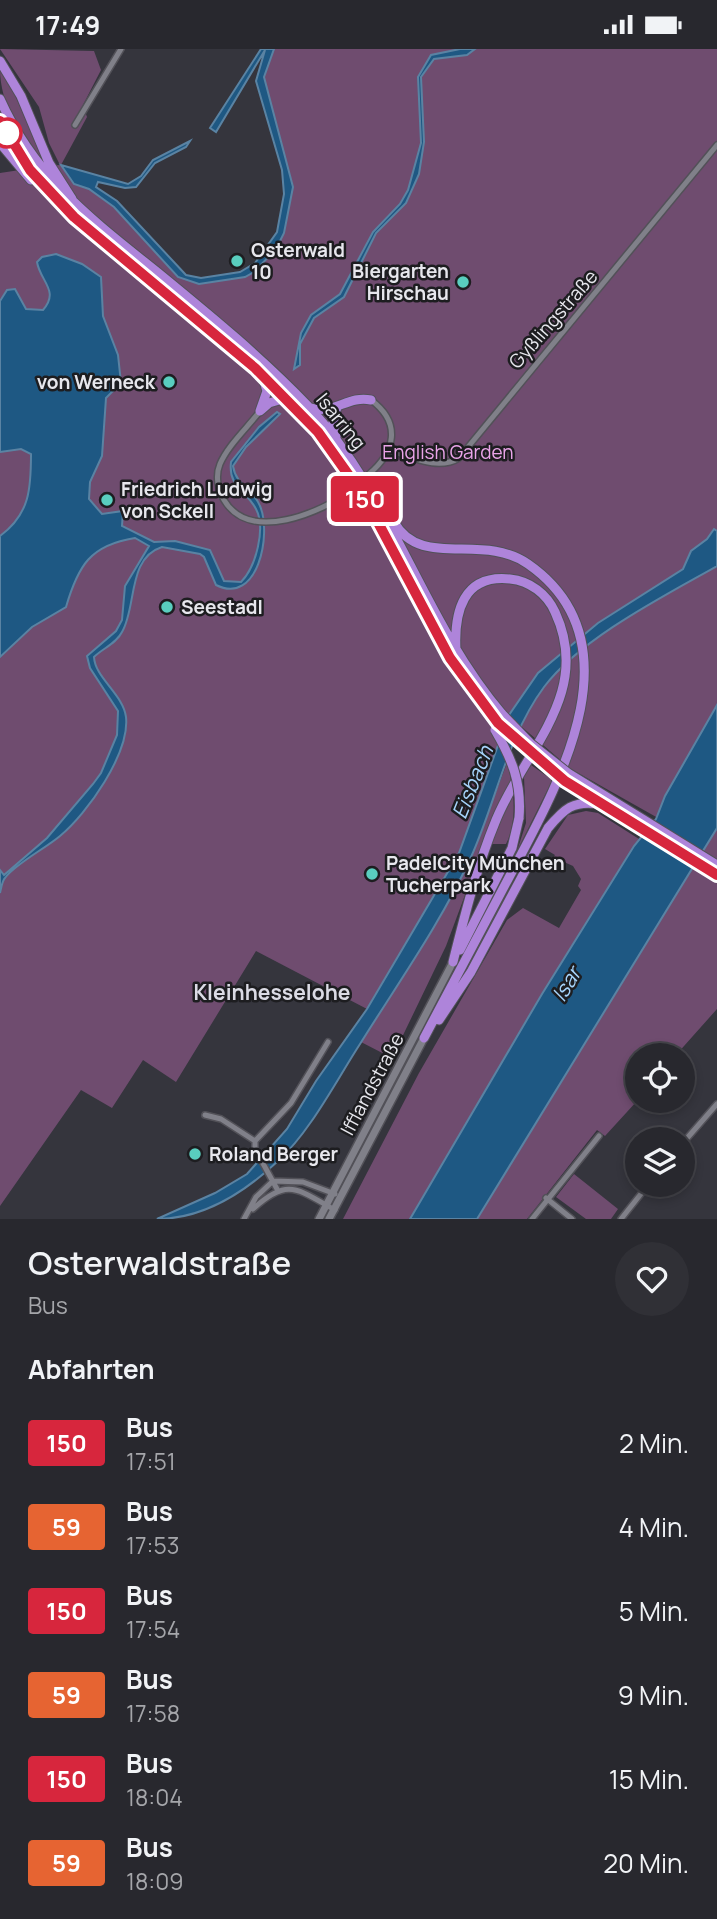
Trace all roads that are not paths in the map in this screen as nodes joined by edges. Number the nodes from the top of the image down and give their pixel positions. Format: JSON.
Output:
{"nodes":[{"id":1,"x":121,"y":49,"type":"edge"},
{"id":2,"x":0,"y":61,"type":"edge"},
{"id":3,"x":0,"y":99,"type":"edge"},
{"id":4,"x":0,"y":121,"type":"edge"},
{"id":5,"x":75,"y":125,"type":"dead end"},
{"id":6,"x":0,"y":143,"type":"edge"},
{"id":7,"x":717,"y":145,"type":"edge"},
{"id":8,"x":75,"y":204,"type":"junction"},
{"id":9,"x":74,"y":217,"type":"junction"},
{"id":10,"x":255,"y":368,"type":"junction"},
{"id":11,"x":289,"y":394,"type":"junction"},
{"id":12,"x":371,"y":400,"type":"joint"},
{"id":13,"x":337,"y":407,"type":"junction"},
{"id":14,"x":309,"y":408,"type":"junction"},
{"id":15,"x":260,"y":411,"type":"junction"},
{"id":16,"x":338,"y":442,"type":"junction"},
{"id":17,"x":391,"y":451,"type":"junction"},
{"id":18,"x":369,"y":474,"type":"dead end"},
{"id":19,"x":352,"y":490,"type":"dead end"},
{"id":20,"x":376,"y":498,"type":"junction"},
{"id":21,"x":456,"y":653,"type":"junction"},
{"id":22,"x":498,"y":722,"type":"junction"},
{"id":23,"x":605,"y":804,"type":"junction"},
{"id":24,"x":717,"y":865,"type":"edge"},
{"id":25,"x":717,"y":875,"type":"edge"},
{"id":26,"x":453,"y":962,"type":"junction"},
{"id":27,"x":424,"y":1038,"type":"junction"},
{"id":28,"x":328,"y":1042,"type":"dead end"},
{"id":29,"x":717,"y":1104,"type":"edge"},
{"id":30,"x":205,"y":1115,"type":"dead end"},
{"id":31,"x":695,"y":1129,"type":"edge"},
{"id":32,"x":599,"y":1136,"type":"dead end"},
{"id":33,"x":255,"y":1141,"type":"junction"},
{"id":34,"x":271,"y":1178,"type":"junction"},
{"id":35,"x":277,"y":1189,"type":"junction"},
{"id":36,"x":333,"y":1193,"type":"junction"},
{"id":37,"x":341,"y":1197,"type":"junction"},
{"id":38,"x":638,"y":1197,"type":"edge"},
{"id":39,"x":546,"y":1198,"type":"junction"},
{"id":40,"x":326,"y":1205,"type":"junction"},
{"id":41,"x":335,"y":1210,"type":"junction"},
{"id":42,"x":250,"y":1211,"type":"junction"},
{"id":43,"x":244,"y":1219,"type":"edge"},
{"id":44,"x":319,"y":1219,"type":"edge"},
{"id":45,"x":330,"y":1219,"type":"edge"},
{"id":46,"x":532,"y":1219,"type":"edge"},
{"id":47,"x":572,"y":1219,"type":"edge"},
{"id":48,"x":621,"y":1219,"type":"edge"}],
"edges":[{"from":1,"to":5,"type":"street"},
{"from":2,"to":8,"type":"highway"},
{"from":3,"to":8,"type":"highway","name":"Isarring"},
{"from":4,"to":9,"type":"highway","name":"Isarring"},
{"from":6,"to":9,"type":"highway"},
{"from":7,"to":17,"type":"street","name":"Gyßlingstraße"},
{"from":8,"to":11,"type":"highway","name":"Isarring"},
{"from":9,"to":10,"type":"highway","name":"Isarring"},
{"from":10,"to":11,"type":"highway","name":"Isarring"},
{"from":10,"to":15,"type":"highway"},
{"from":11,"to":14,"type":"highway","name":"Isarring"},
{"from":11,"to":15,"type":"highway"},
{"from":11,"to":22,"type":"highway","name":"Isarring"},
{"from":12,"to":13,"type":"highway"},
{"from":12,"to":17,"type":"street"},
{"from":13,"to":14,"type":"highway"},
{"from":13,"to":16,"type":"highway"},
{"from":14,"to":16,"type":"highway","name":"Isarring"},
{"from":15,"to":19,"type":"street"},
{"from":16,"to":20,"type":"highway","name":"Isarring"},
{"from":17,"to":18,"type":"street"},
{"from":20,"to":21,"type":"highway","name":"Isarring"},
{"from":20,"to":27,"type":"highway"},
{"from":21,"to":22,"type":"highway","name":"Isarring"},
{"from":21,"to":26,"type":"highway"},
{"from":22,"to":23,"type":"highway","name":"Isarring","bridge":true},
{"from":22,"to":26,"type":"highway","bridge":true},
{"from":23,"to":24,"type":"highway","name":"Isarring"},
{"from":23,"to":25,"type":"highway","name":"Isarring"},
{"from":23,"to":27,"type":"highway"},
{"from":26,"to":36,"type":"main road","name":"Ifflandstraße"},
{"from":27,"to":37,"type":"main road","name":"Ifflandstraße"},
{"from":28,"to":33,"type":"street"},
{"from":29,"to":31,"type":"street"},
{"from":30,"to":33,"type":"street"},
{"from":32,"to":39,"type":"street"},
{"from":33,"to":34,"type":"street"},
{"from":34,"to":35,"type":"street"},
{"from":34,"to":36,"type":"street"},
{"from":34,"to":42,"type":"street"},
{"from":35,"to":40,"type":"street"},
{"from":35,"to":42,"type":"street"},
{"from":36,"to":37,"type":"street"},
{"from":36,"to":40,"type":"main road","name":"Ifflandstraße"},
{"from":37,"to":41,"type":"main road","name":"Ifflandstraße"},
{"from":38,"to":48,"type":"street"},
{"from":39,"to":46,"type":"street"},
{"from":39,"to":47,"type":"street"},
{"from":40,"to":41,"type":"street"},
{"from":40,"to":44,"type":"main road","name":"Ifflandstraße"},
{"from":41,"to":45,"type":"main road","name":"Ifflandstraße"},
{"from":42,"to":43,"type":"street"}]}
